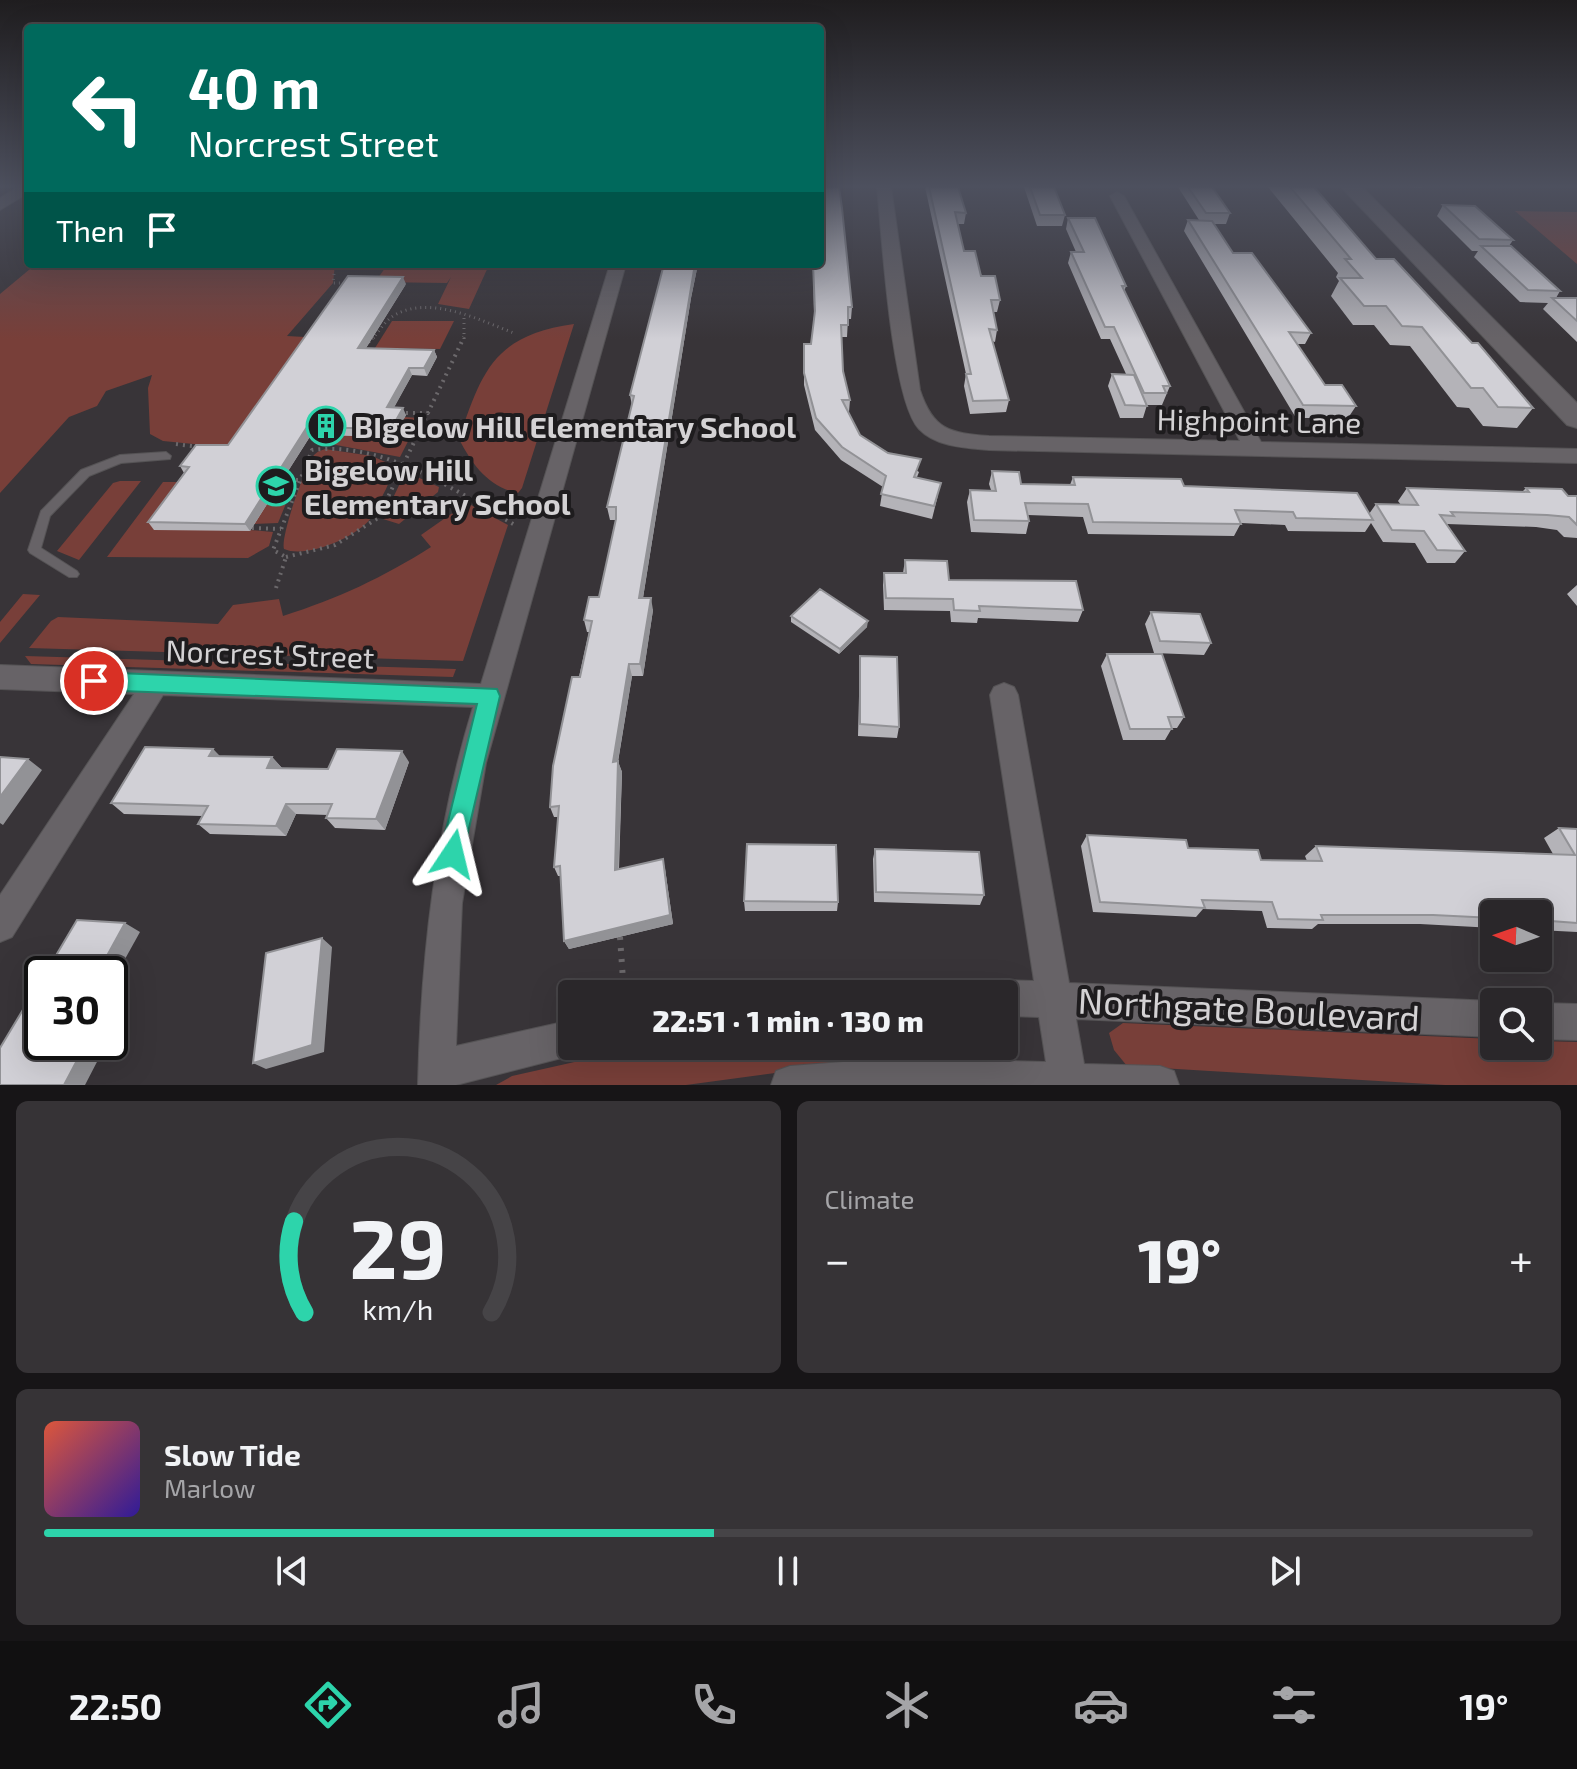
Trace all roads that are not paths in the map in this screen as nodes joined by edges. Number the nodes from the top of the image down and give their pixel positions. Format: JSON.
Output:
{"nodes":[{"id":1,"x":891,"y":238,"type":"edge"},
{"id":2,"x":1140,"y":238,"type":"edge"},
{"id":3,"x":1400,"y":238,"type":"edge"},
{"id":4,"x":617,"y":268,"type":"edge"},
{"id":5,"x":1577,"y":419,"type":"edge"},
{"id":6,"x":167,"y":450,"type":"road end"},
{"id":7,"x":1255,"y":450,"type":"junction"},
{"id":8,"x":1577,"y":456,"type":"edge"},
{"id":9,"x":73,"y":574,"type":"dead end"},
{"id":10,"x":0,"y":677,"type":"edge"},
{"id":11,"x":156,"y":683,"type":"junction"},
{"id":12,"x":1004,"y":695,"type":"dead end"},
{"id":13,"x":489,"y":696,"type":"junction"},
{"id":14,"x":0,"y":925,"type":"edge"},
{"id":15,"x":1018,"y":998,"type":"edge"},
{"id":16,"x":1055,"y":999,"type":"junction"},
{"id":17,"x":1480,"y":1018,"type":"edge"},
{"id":18,"x":1552,"y":1021,"type":"edge"},
{"id":19,"x":1577,"y":1022,"type":"edge"},
{"id":20,"x":558,"y":1043,"type":"edge"},
{"id":21,"x":437,"y":1077,"type":"edge"},
{"id":22,"x":1068,"y":1081,"type":"junction"},
{"id":23,"x":790,"y":1085,"type":"edge"},
{"id":24,"x":1160,"y":1085,"type":"edge"}],
"edges":[{"from":1,"to":7,"type":"street","name":"Highpoint Lane"},
{"from":2,"to":7,"type":"street"},
{"from":3,"to":5,"type":"main road"},
{"from":4,"to":13,"type":"street"},
{"from":6,"to":9,"type":"lane"},
{"from":7,"to":8,"type":"street","name":"Highpoint Lane"},
{"from":10,"to":11,"type":"street","name":"Norcrest Street"},
{"from":11,"to":13,"type":"street","name":"Norcrest Street"},
{"from":11,"to":14,"type":"street"},
{"from":12,"to":16,"type":"street"},
{"from":13,"to":21,"type":"street"},
{"from":15,"to":16,"type":"street","name":"Northgate Boulevard"},
{"from":16,"to":17,"type":"street","name":"Northgate Boulevard"},
{"from":16,"to":22,"type":"street"},
{"from":18,"to":19,"type":"street"},
{"from":20,"to":21,"type":"street"},
{"from":22,"to":23,"type":"street"},
{"from":22,"to":24,"type":"street"}]}
